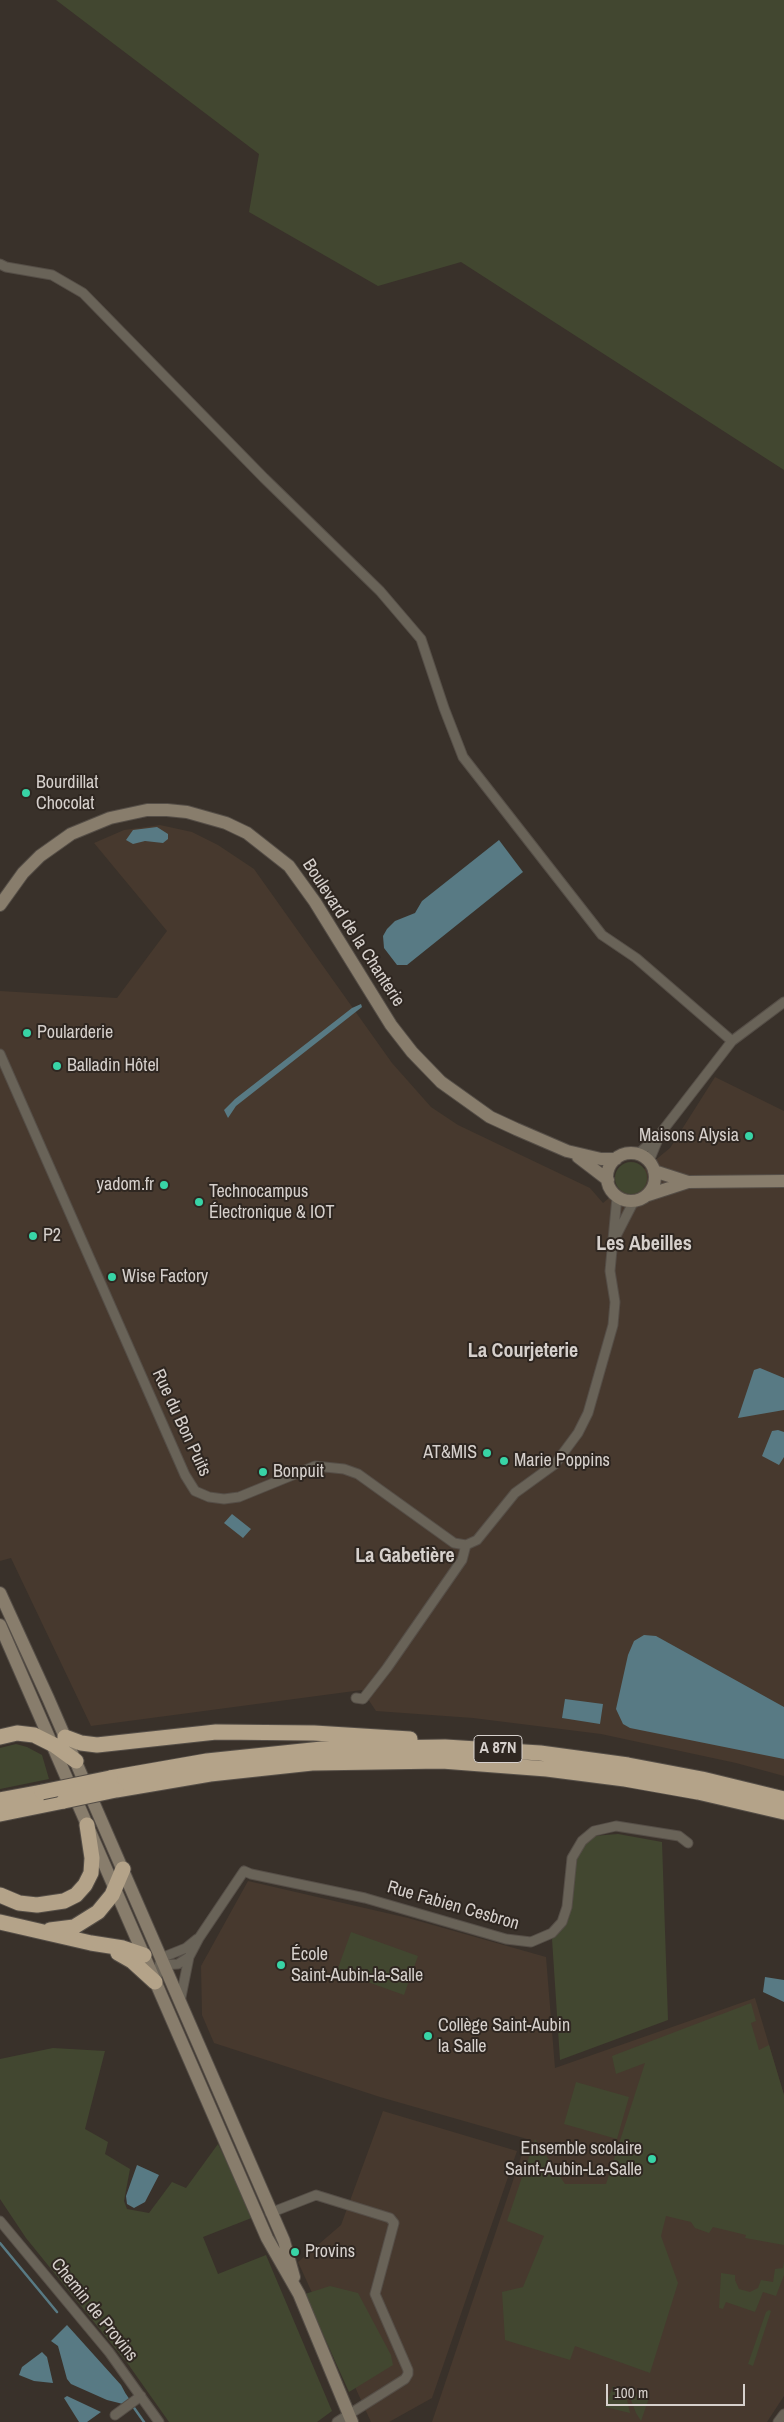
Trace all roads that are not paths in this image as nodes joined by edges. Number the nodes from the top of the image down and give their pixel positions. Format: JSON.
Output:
{"nodes":[{"id":1,"x":0,"y":264,"type":"edge"},
{"id":2,"x":13,"y":888,"type":"junction"},
{"id":3,"x":0,"y":904,"type":"edge"},
{"id":4,"x":0,"y":912,"type":"edge"},
{"id":5,"x":784,"y":1002,"type":"edge"},
{"id":6,"x":732,"y":1041,"type":"junction"},
{"id":7,"x":0,"y":1054,"type":"edge"},
{"id":8,"x":660,"y":1134,"type":"junction"},
{"id":9,"x":568,"y":1151,"type":"junction"},
{"id":10,"x":616,"y":1159,"type":"junction"},
{"id":11,"x":647,"y":1162,"type":"junction"},
{"id":12,"x":608,"y":1180,"type":"junction"},
{"id":13,"x":784,"y":1181,"type":"edge"},
{"id":14,"x":688,"y":1182,"type":"junction"},
{"id":15,"x":648,"y":1194,"type":"junction"},
{"id":16,"x":617,"y":1197,"type":"junction"},
{"id":17,"x":634,"y":1201,"type":"junction"},
{"id":18,"x":614,"y":1240,"type":"junction"},
{"id":19,"x":466,"y":1546,"type":"junction"},
{"id":20,"x":0,"y":1592,"type":"edge"},
{"id":21,"x":0,"y":1625,"type":"edge"},
{"id":22,"x":356,"y":1698,"type":"dead end"},
{"id":23,"x":0,"y":1737,"type":"edge"},
{"id":24,"x":65,"y":1738,"type":"junction"},
{"id":25,"x":51,"y":1743,"type":"junction"},
{"id":26,"x":445,"y":1746,"type":"junction"},
{"id":27,"x":76,"y":1761,"type":"junction"},
{"id":28,"x":113,"y":1784,"type":"junction"},
{"id":29,"x":784,"y":1799,"type":"edge"},
{"id":30,"x":0,"y":1800,"type":"edge"},
{"id":31,"x":41,"y":1801,"type":"junction"},
{"id":32,"x":784,"y":1812,"type":"edge"},
{"id":33,"x":0,"y":1814,"type":"edge"},
{"id":34,"x":87,"y":1825,"type":"junction"},
{"id":35,"x":0,"y":1826,"type":"edge"},
{"id":36,"x":688,"y":1843,"type":"dead end"},
{"id":37,"x":122,"y":1869,"type":"junction"},
{"id":38,"x":115,"y":1890,"type":"junction"},
{"id":39,"x":0,"y":1896,"type":"edge"},
{"id":40,"x":0,"y":1922,"type":"edge"},
{"id":41,"x":38,"y":1931,"type":"junction"},
{"id":42,"x":199,"y":1938,"type":"junction"},
{"id":43,"x":90,"y":1944,"type":"junction"},
{"id":44,"x":144,"y":1955,"type":"junction"},
{"id":45,"x":189,"y":1957,"type":"junction"},
{"id":46,"x":161,"y":1963,"type":"junction"},
{"id":47,"x":155,"y":1982,"type":"junction"},
{"id":48,"x":180,"y":2002,"type":"junction"},
{"id":49,"x":270,"y":2213,"type":"junction"},
{"id":50,"x":0,"y":2221,"type":"edge"},
{"id":51,"x":299,"y":2294,"type":"junction"},
{"id":52,"x":138,"y":2399,"type":"junction"},
{"id":53,"x":118,"y":2412,"type":"dead end"},
{"id":54,"x":784,"y":2414,"type":"edge"},
{"id":55,"x":350,"y":2418,"type":"edge"},
{"id":56,"x":159,"y":2422,"type":"edge"},
{"id":57,"x":337,"y":2422,"type":"edge"},
{"id":58,"x":778,"y":2422,"type":"edge"}],
"edges":[{"from":1,"to":6,"type":"street"},
{"from":2,"to":3,"type":"main road","name":"Boulevard de la Chanterie"},
{"from":2,"to":4,"type":"main road","name":"Boulevard de la Chanterie"},
{"from":2,"to":9,"type":"main road","name":"Boulevard de la Chanterie"},
{"from":5,"to":6,"type":"street"},
{"from":6,"to":8,"type":"street"},
{"from":7,"to":19,"type":"street","name":"Rue du Bon Puits"},
{"from":8,"to":11,"type":"street"},
{"from":8,"to":11,"type":"street"},
{"from":9,"to":10,"type":"main road","name":"Boulevard de la Chanterie"},
{"from":9,"to":12,"type":"main road","name":"Boulevard de la Chanterie"},
{"from":10,"to":11,"type":"main road"},
{"from":10,"to":12,"type":"main road"},
{"from":11,"to":14,"type":"main road"},
{"from":11,"to":15,"type":"main road"},
{"from":12,"to":16,"type":"main road"},
{"from":13,"to":14,"type":"main road"},
{"from":14,"to":15,"type":"main road"},
{"from":15,"to":17,"type":"main road"},
{"from":16,"to":17,"type":"main road"},
{"from":16,"to":18,"type":"street"},
{"from":17,"to":18,"type":"street"},
{"from":18,"to":19,"type":"street"},
{"from":19,"to":22,"type":"street"},
{"from":20,"to":24,"type":"main road"},
{"from":21,"to":25,"type":"main road"},
{"from":23,"to":25,"type":"highway"},
{"from":24,"to":26,"type":"highway"},
{"from":24,"to":27,"type":"main road"},
{"from":25,"to":27,"type":"highway"},
{"from":25,"to":34,"type":"main road"},
{"from":26,"to":28,"type":"highway","number":"A 87N"},
{"from":26,"to":29,"type":"highway","number":"A 87N"},
{"from":27,"to":37,"type":"main road"},
{"from":28,"to":31,"type":"highway","number":"A 87N","bridge":true},
{"from":28,"to":32,"type":"highway","number":"A 87N"},
{"from":30,"to":31,"type":"highway","number":"A 87N"},
{"from":31,"to":33,"type":"highway","number":"A 87N"},
{"from":31,"to":35,"type":"highway"},
{"from":34,"to":38,"type":"main road"},
{"from":34,"to":39,"type":"highway"},
{"from":36,"to":42,"type":"street","name":"Rue Fabien Cesbron"},
{"from":37,"to":38,"type":"highway"},
{"from":37,"to":46,"type":"main road"},
{"from":38,"to":41,"type":"highway"},
{"from":38,"to":44,"type":"main road"},
{"from":40,"to":41,"type":"highway"},
{"from":41,"to":43,"type":"highway"},
{"from":42,"to":45,"type":"street"},
{"from":42,"to":46,"type":"street"},
{"from":43,"to":44,"type":"highway"},
{"from":43,"to":47,"type":"highway"},
{"from":44,"to":46,"type":"street"},
{"from":44,"to":47,"type":"main road"},
{"from":45,"to":46,"type":"street"},
{"from":45,"to":48,"type":"street"},
{"from":46,"to":47,"type":"street"},
{"from":46,"to":48,"type":"main road"},
{"from":47,"to":51,"type":"main road"},
{"from":48,"to":49,"type":"main road"},
{"from":49,"to":51,"type":"main road"},
{"from":49,"to":55,"type":"street"},
{"from":50,"to":52,"type":"street","name":"Chemin de Provins"},
{"from":51,"to":55,"type":"main road"},
{"from":52,"to":53,"type":"street"},
{"from":52,"to":56,"type":"street","name":"Chemin de Provins"},
{"from":54,"to":58,"type":"street"},
{"from":55,"to":57,"type":"street"}]}
